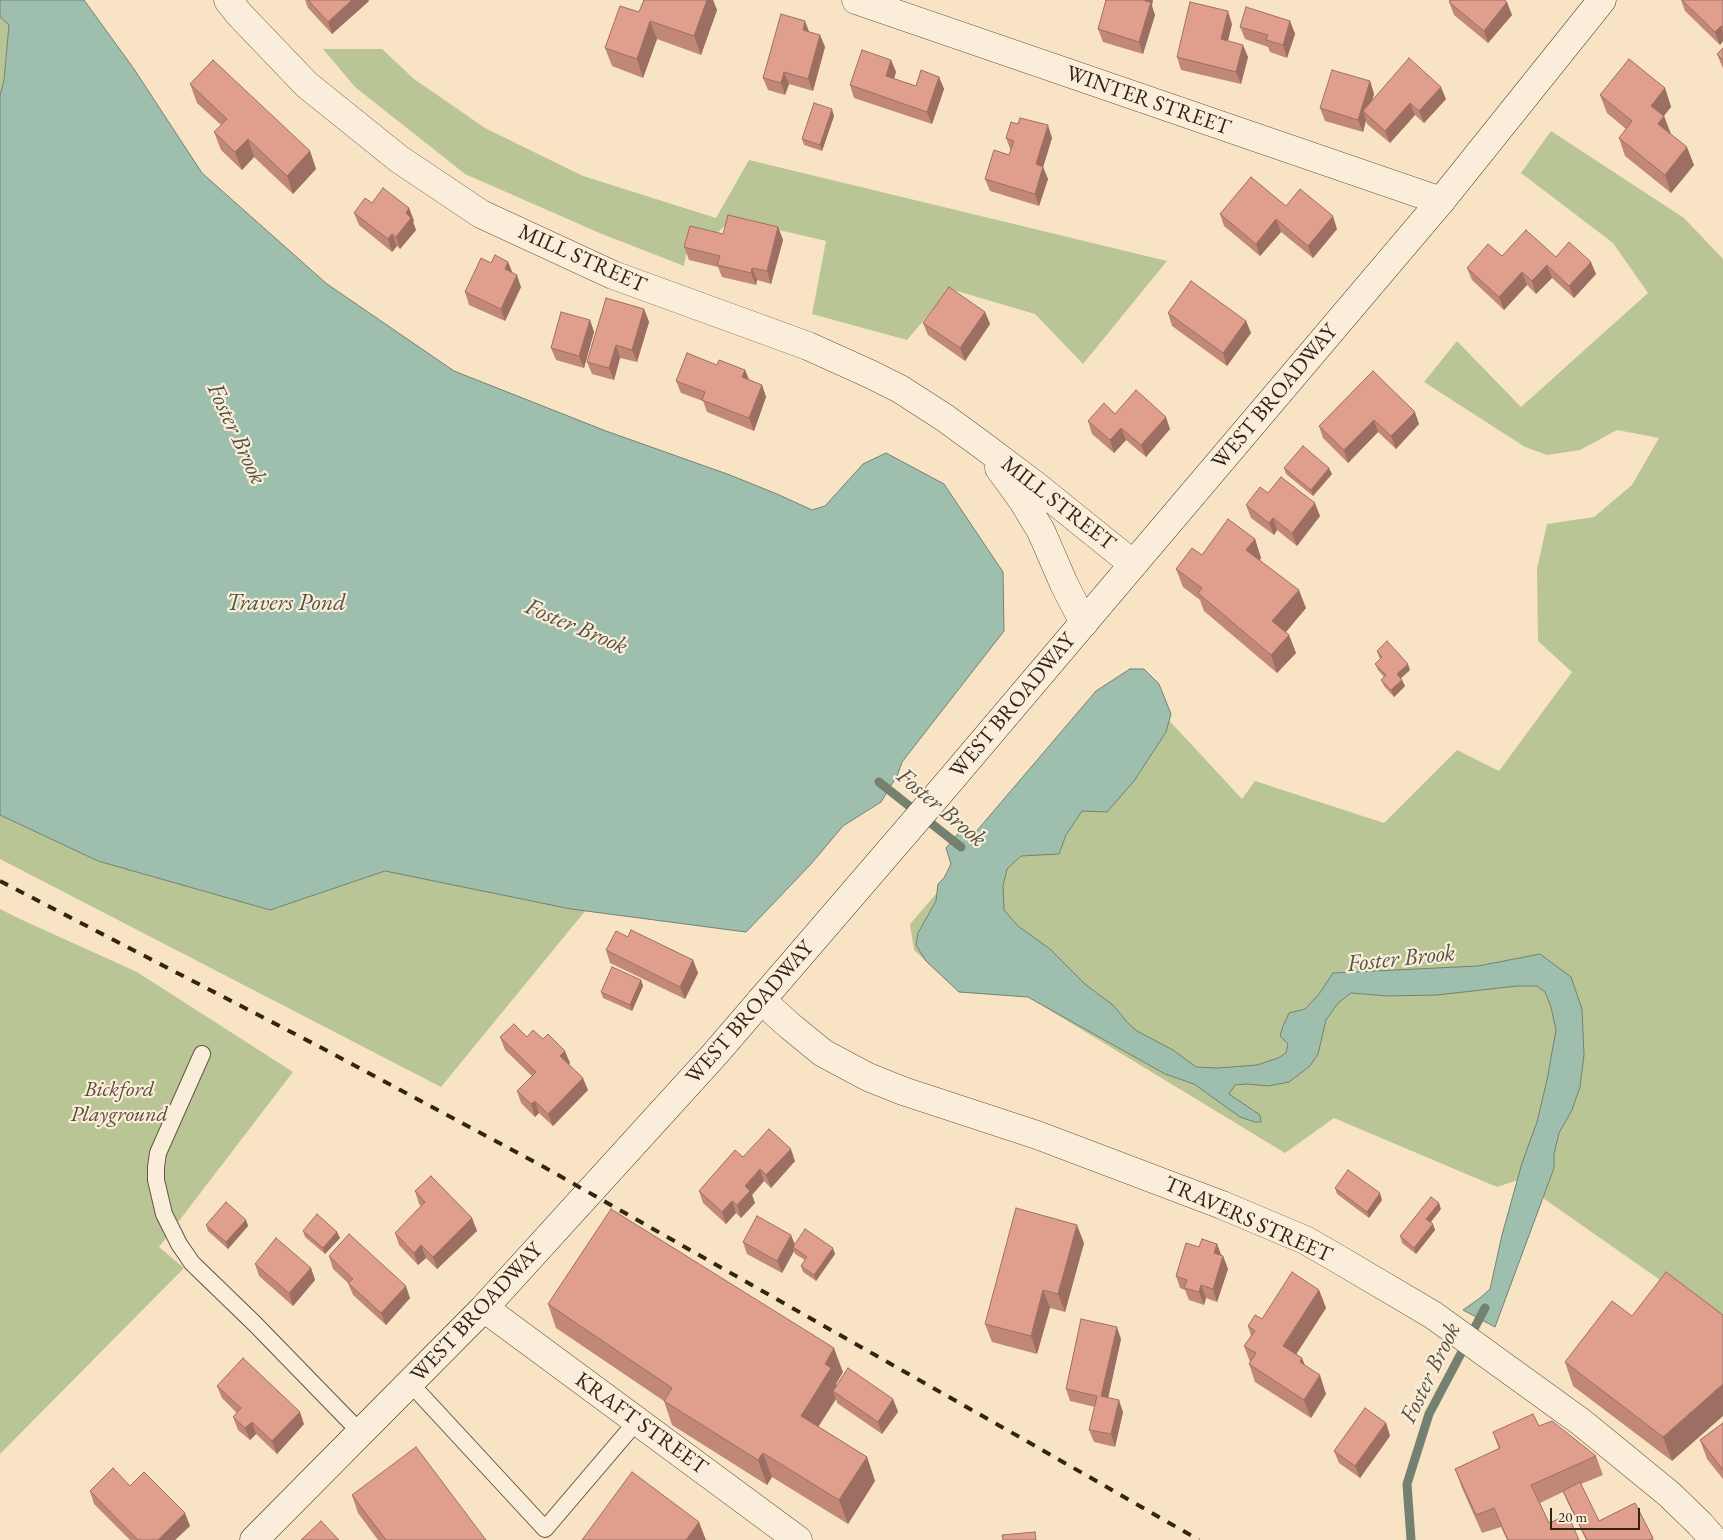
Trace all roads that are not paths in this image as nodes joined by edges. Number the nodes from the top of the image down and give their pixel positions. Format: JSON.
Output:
{"nodes":[{"id":1,"x":228,"y":0,"type":"edge"},
{"id":2,"x":856,"y":0,"type":"edge"},
{"id":3,"x":1602,"y":0,"type":"edge"},
{"id":4,"x":1441,"y":201,"type":"junction"},
{"id":5,"x":982,"y":445,"type":"junction"},
{"id":6,"x":1133,"y":564,"type":"junction"},
{"id":7,"x":1084,"y":623,"type":"junction"},
{"id":8,"x":761,"y":1000,"type":"junction"},
{"id":9,"x":202,"y":1054,"type":"dead end"},
{"id":10,"x":484,"y":1308,"type":"junction"},
{"id":11,"x":410,"y":1383,"type":"junction"},
{"id":12,"x":637,"y":1421,"type":"junction"},
{"id":13,"x":361,"y":1433,"type":"junction"},
{"id":14,"x":543,"y":1534,"type":"edge"},
{"id":15,"x":254,"y":1540,"type":"edge"},
{"id":16,"x":798,"y":1540,"type":"edge"},
{"id":17,"x":1714,"y":1540,"type":"edge"}],
"edges":[{"from":1,"to":5,"type":"street","name":"MILL STREET"},
{"from":2,"to":4,"type":"street","name":"WINTER STREET"},
{"from":3,"to":4,"type":"street","name":"WEST BROADWAY"},
{"from":4,"to":6,"type":"street","name":"WEST BROADWAY"},
{"from":5,"to":6,"type":"street","name":"MILL STREET"},
{"from":5,"to":7,"type":"street","name":"MILL STREET"},
{"from":6,"to":7,"type":"street","name":"WEST BROADWAY"},
{"from":7,"to":8,"type":"street","name":"WEST BROADWAY"},
{"from":8,"to":10,"type":"street","name":"WEST BROADWAY"},
{"from":8,"to":17,"type":"street","name":"TRAVERS STREET"},
{"from":9,"to":13,"type":"lane"},
{"from":10,"to":11,"type":"street","name":"WEST BROADWAY"},
{"from":10,"to":12,"type":"street","name":"KRAFT STREET"},
{"from":11,"to":13,"type":"street","name":"WEST BROADWAY"},
{"from":11,"to":14,"type":"lane"},
{"from":12,"to":14,"type":"lane"},
{"from":12,"to":16,"type":"street","name":"KRAFT STREET"},
{"from":13,"to":15,"type":"street","name":"WEST BROADWAY"}]}
